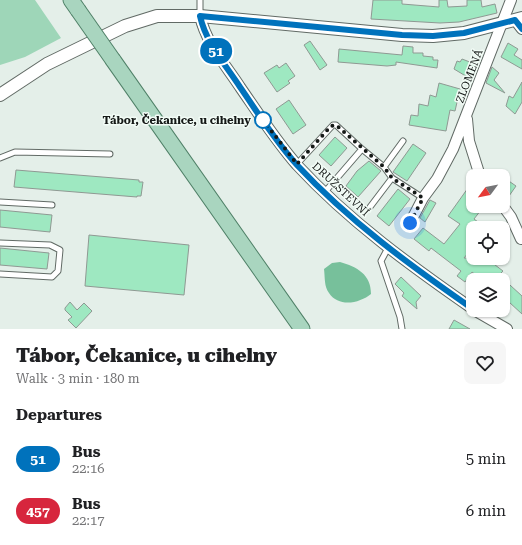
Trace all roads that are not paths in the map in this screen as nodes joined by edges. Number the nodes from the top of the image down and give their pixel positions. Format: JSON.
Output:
{"nodes":[{"id":1,"x":200,"y":0,"type":"edge"},
{"id":2,"x":511,"y":0,"type":"edge"},
{"id":3,"x":75,"y":5,"type":"edge"},
{"id":4,"x":200,"y":16,"type":"junction"},
{"id":5,"x":516,"y":22,"type":"edge"},
{"id":6,"x":0,"y":95,"type":"edge"},
{"id":7,"x":466,"y":117,"type":"junction"},
{"id":8,"x":403,"y":141,"type":"dead end"},
{"id":9,"x":362,"y":149,"type":"junction"},
{"id":10,"x":110,"y":154,"type":"dead end"},
{"id":11,"x":0,"y":158,"type":"edge"},
{"id":12,"x":297,"y":164,"type":"junction"},
{"id":13,"x":384,"y":167,"type":"junction"},
{"id":14,"x":478,"y":169,"type":"edge"},
{"id":15,"x":392,"y":178,"type":"junction"},
{"id":16,"x":324,"y":193,"type":"junction"},
{"id":17,"x":423,"y":198,"type":"junction"},
{"id":18,"x":0,"y":202,"type":"edge"},
{"id":19,"x":52,"y":205,"type":"dead end"},
{"id":20,"x":370,"y":207,"type":"dead end"},
{"id":21,"x":508,"y":213,"type":"edge"},
{"id":22,"x":410,"y":223,"type":"dead end"},
{"id":23,"x":522,"y":237,"type":"edge"},
{"id":24,"x":0,"y":243,"type":"edge"},
{"id":25,"x":388,"y":248,"type":"junction"},
{"id":26,"x":0,"y":274,"type":"edge"},
{"id":27,"x":466,"y":304,"type":"edge"},
{"id":28,"x":486,"y":317,"type":"edge"},
{"id":29,"x":302,"y":329,"type":"edge"},
{"id":30,"x":402,"y":329,"type":"edge"},
{"id":31,"x":507,"y":329,"type":"edge"}],
"edges":[{"from":1,"to":4,"type":"lane"},
{"from":2,"to":5,"type":"street","name":"ZLOMENÁ"},
{"from":3,"to":29,"type":"main road","bridge":true},
{"from":4,"to":5,"type":"street"},
{"from":4,"to":6,"type":"street"},
{"from":4,"to":12,"type":"street","name":"DRUŽSTEVNÍ"},
{"from":5,"to":7,"type":"street","name":"ZLOMENÁ"},
{"from":7,"to":14,"type":"street","name":"ZLOMENÁ"},
{"from":7,"to":17,"type":"street","name":"ZLOMENÁ"},
{"from":8,"to":13,"type":"lane"},
{"from":9,"to":12,"type":"lane"},
{"from":9,"to":13,"type":"lane"},
{"from":9,"to":16,"type":"lane"},
{"from":10,"to":11,"type":"lane"},
{"from":12,"to":16,"type":"street","name":"DRUŽSTEVNÍ"},
{"from":13,"to":15,"type":"lane"},
{"from":15,"to":17,"type":"lane"},
{"from":15,"to":20,"type":"lane"},
{"from":16,"to":25,"type":"street","name":"DRUŽSTEVNÍ"},
{"from":17,"to":22,"type":"street","name":"ZLOMENÁ"},
{"from":18,"to":19,"type":"lane"},
{"from":21,"to":23,"type":"street"},
{"from":24,"to":26,"type":"lane"},
{"from":25,"to":27,"type":"street","name":"DRUŽSTEVNÍ"},
{"from":25,"to":30,"type":"lane"},
{"from":28,"to":31,"type":"street","name":"DRUŽSTEVNÍ"}]}
